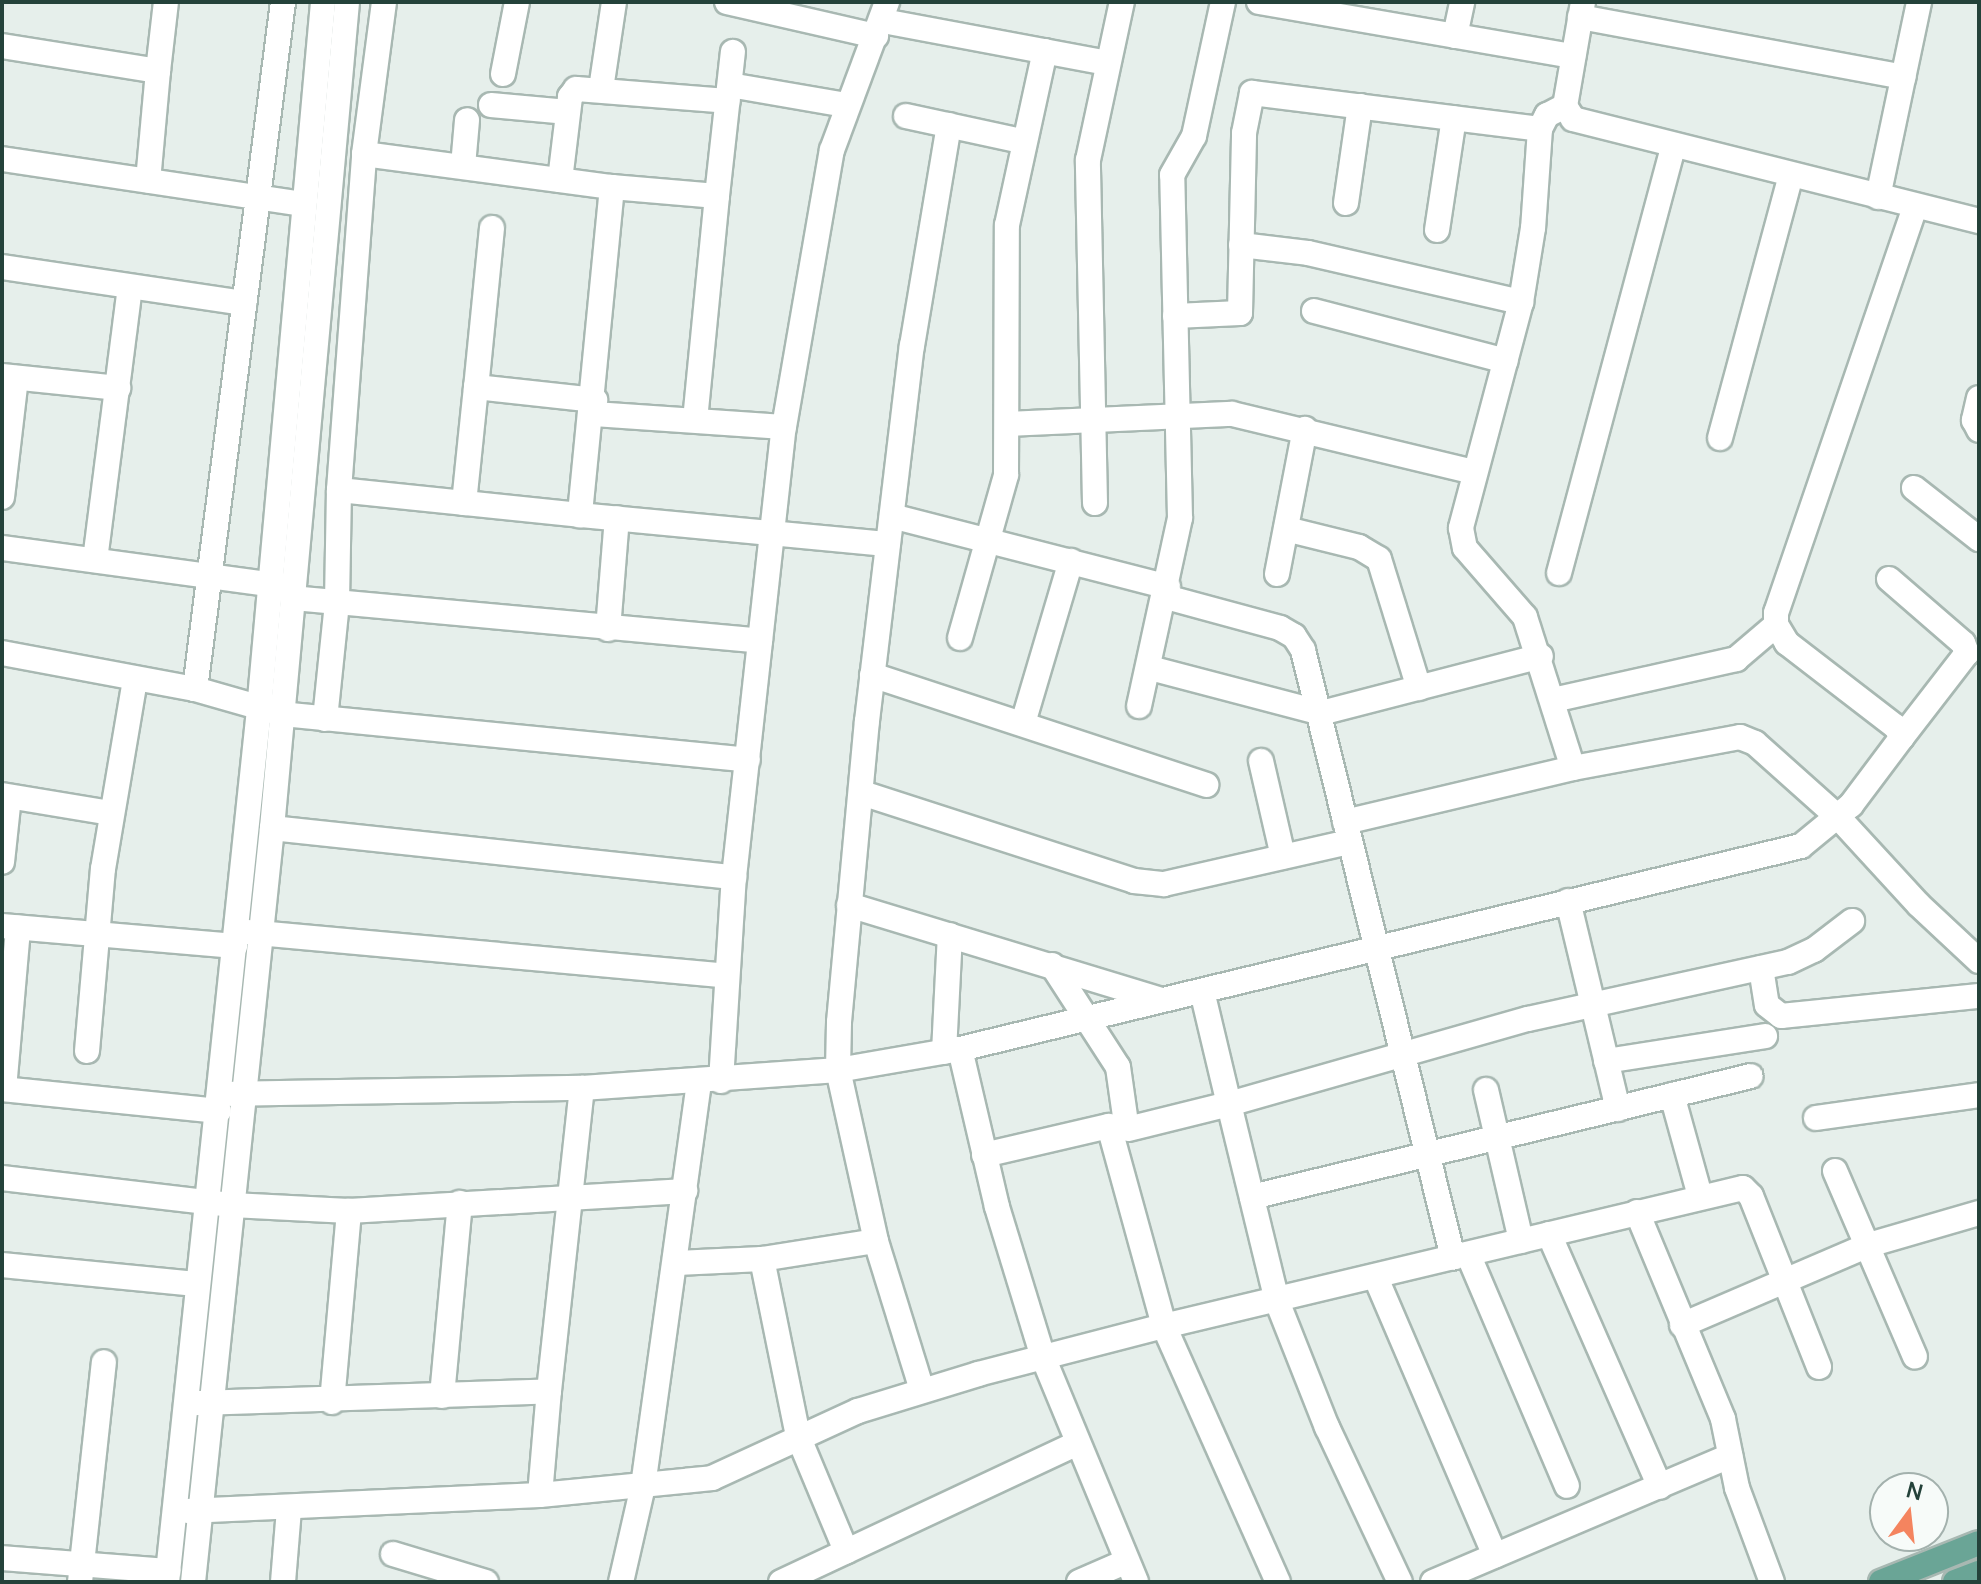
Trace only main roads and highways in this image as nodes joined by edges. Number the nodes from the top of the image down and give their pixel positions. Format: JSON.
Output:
{"nodes":[{"id":1,"x":1979,"y":1543,"type":"edge"},
{"id":2,"x":1979,"y":1573,"type":"edge"},
{"id":3,"x":1881,"y":1582,"type":"edge"},
{"id":4,"x":1955,"y":1582,"type":"edge"}],
"edges":[{"from":1,"to":3,"type":"main road"},
{"from":2,"to":4,"type":"main road"}]}
